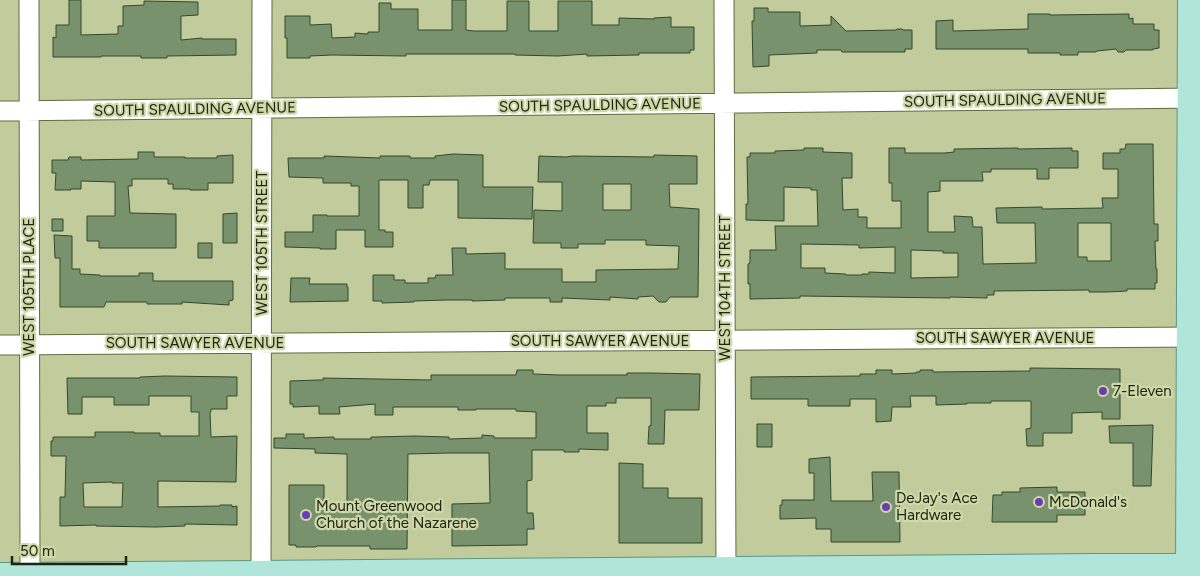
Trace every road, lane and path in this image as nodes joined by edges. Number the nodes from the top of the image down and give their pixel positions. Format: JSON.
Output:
{"nodes":[{"id":1,"x":29,"y":0,"type":"edge"},
{"id":2,"x":262,"y":0,"type":"edge"},
{"id":3,"x":724,"y":0,"type":"edge"},
{"id":4,"x":1190,"y":0,"type":"edge"},
{"id":5,"x":1195,"y":98,"type":"edge"},
{"id":6,"x":724,"y":103,"type":"junction"},
{"id":7,"x":262,"y":108,"type":"junction"},
{"id":8,"x":0,"y":111,"type":"edge"},
{"id":9,"x":29,"y":111,"type":"junction"},
{"id":10,"x":1195,"y":337,"type":"edge"},
{"id":11,"x":725,"y":340,"type":"junction"},
{"id":12,"x":262,"y":343,"type":"junction"},
{"id":13,"x":0,"y":345,"type":"edge"},
{"id":14,"x":29,"y":345,"type":"junction"},
{"id":15,"x":1192,"y":569,"type":"edge"},
{"id":16,"x":726,"y":572,"type":"edge"},
{"id":17,"x":262,"y":574,"type":"edge"},
{"id":18,"x":0,"y":575,"type":"edge"},
{"id":19,"x":30,"y":575,"type":"edge"}],
"edges":[{"from":1,"to":9,"type":"street","name":"WEST 105TH PLACE"},
{"from":2,"to":7,"type":"street","name":"WEST 105TH STREET"},
{"from":3,"to":6,"type":"street","name":"WEST 104TH STREET"},
{"from":4,"to":5,"type":"main road"},
{"from":5,"to":6,"type":"street","name":"SOUTH SPAULDING AVENUE"},
{"from":5,"to":10,"type":"main road"},
{"from":6,"to":7,"type":"street","name":"SOUTH SPAULDING AVENUE"},
{"from":6,"to":11,"type":"street","name":"WEST 104TH STREET"},
{"from":7,"to":9,"type":"street","name":"SOUTH SPAULDING AVENUE"},
{"from":7,"to":12,"type":"street","name":"WEST 105TH STREET"},
{"from":8,"to":9,"type":"street","name":"SOUTH SPAULDING AVENUE"},
{"from":9,"to":14,"type":"street","name":"WEST 105TH PLACE"},
{"from":10,"to":11,"type":"street","name":"SOUTH SAWYER AVENUE"},
{"from":10,"to":15,"type":"main road"},
{"from":11,"to":12,"type":"street","name":"SOUTH SAWYER AVENUE"},
{"from":11,"to":16,"type":"street","name":"WEST 104TH STREET"},
{"from":12,"to":14,"type":"street","name":"SOUTH SAWYER AVENUE"},
{"from":12,"to":17,"type":"street","name":"WEST 105TH STREET"},
{"from":13,"to":14,"type":"street","name":"SOUTH SAWYER AVENUE"},
{"from":14,"to":19,"type":"street","name":"WEST 105TH PLACE"},
{"from":15,"to":16,"type":"main road"},
{"from":16,"to":17,"type":"main road"},
{"from":17,"to":19,"type":"main road"},
{"from":18,"to":19,"type":"main road"}]}
